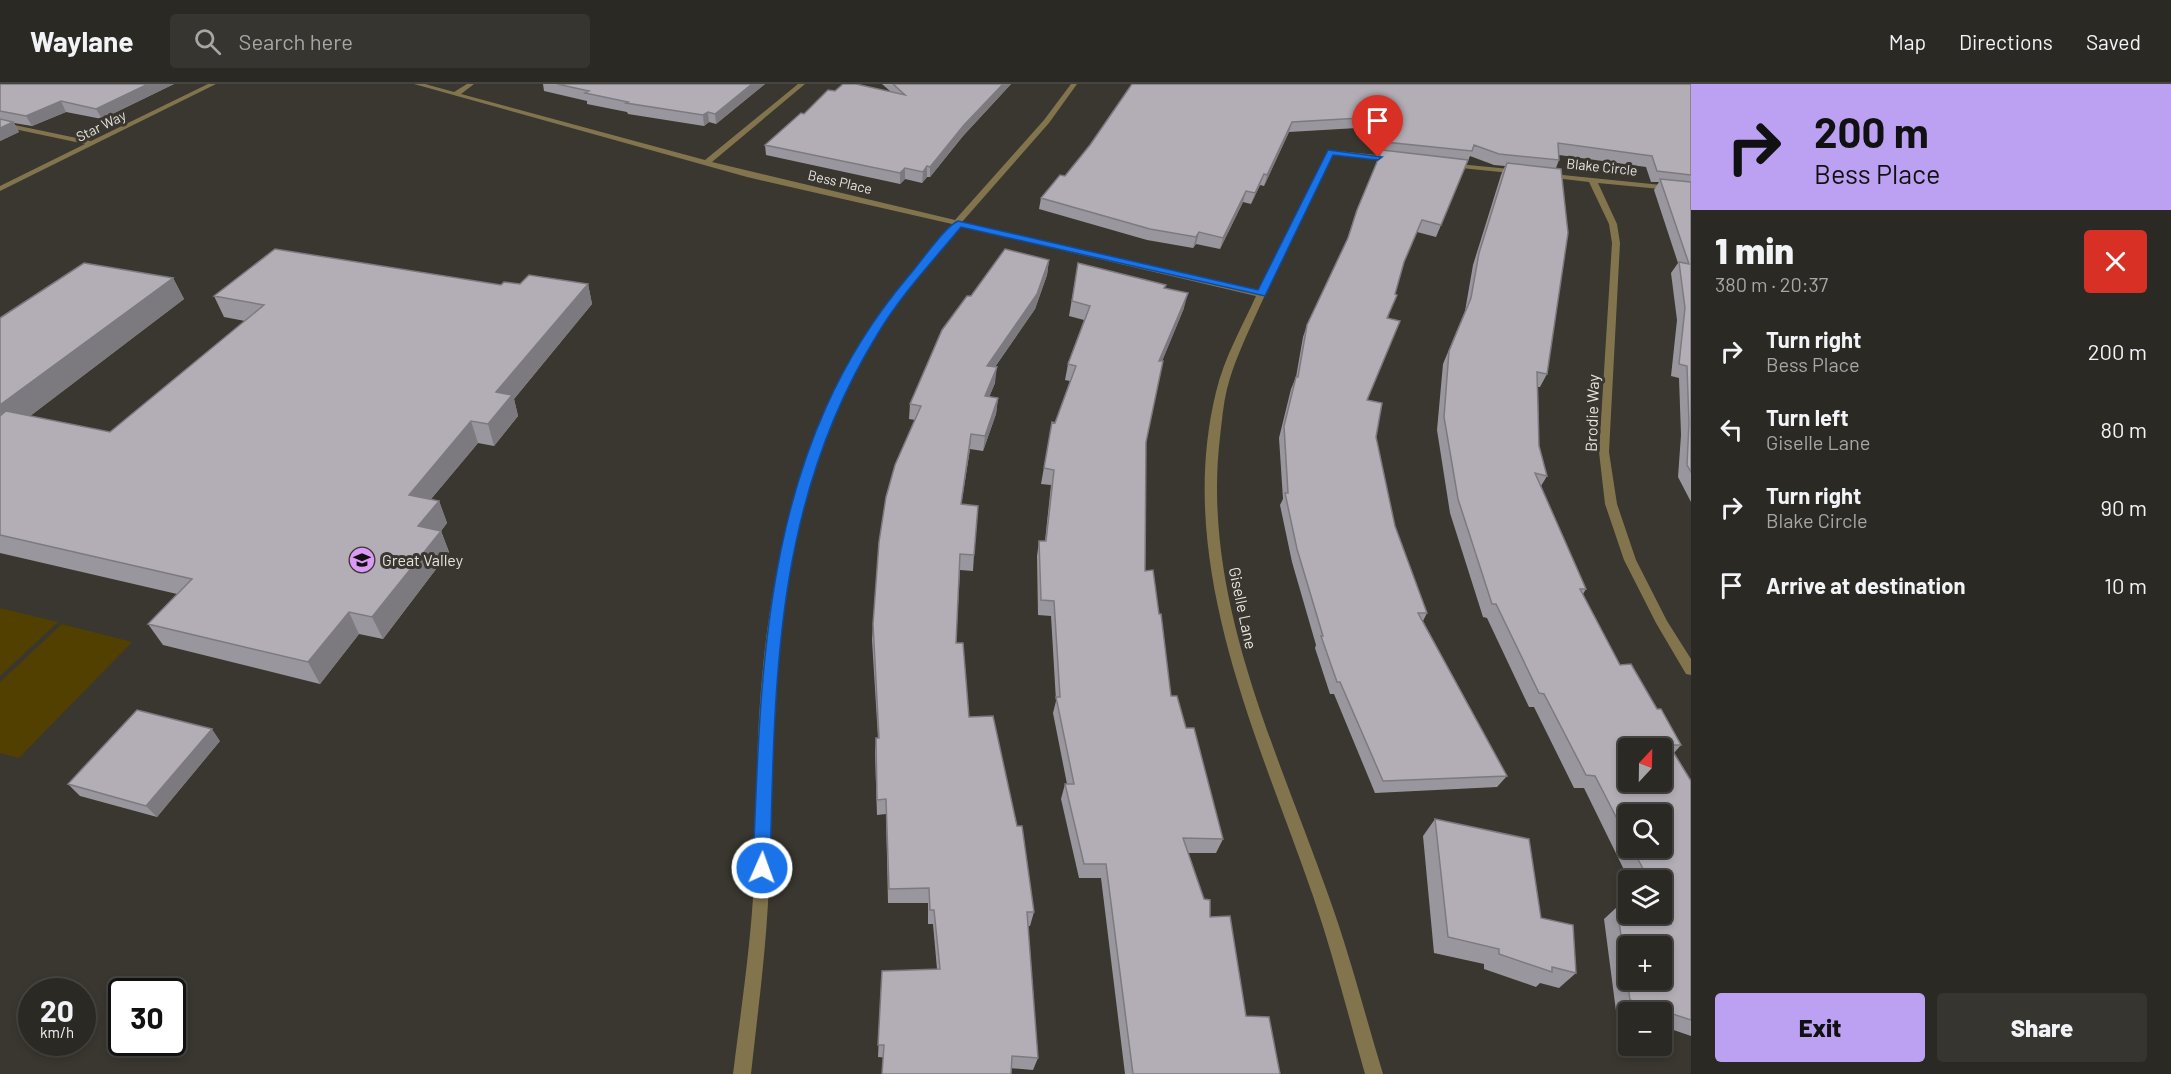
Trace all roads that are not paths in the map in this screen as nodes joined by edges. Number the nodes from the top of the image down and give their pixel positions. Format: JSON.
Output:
{"nodes":[{"id":1,"x":213,"y":84,"type":"edge"},
{"id":2,"x":417,"y":84,"type":"edge"},
{"id":3,"x":471,"y":84,"type":"edge"},
{"id":4,"x":802,"y":84,"type":"edge"},
{"id":5,"x":1074,"y":84,"type":"edge"},
{"id":6,"x":456,"y":94,"type":"junction"},
{"id":7,"x":0,"y":124,"type":"edge"},
{"id":8,"x":93,"y":144,"type":"junction"},
{"id":9,"x":1402,"y":159,"type":"edge"},
{"id":10,"x":706,"y":163,"type":"junction"},
{"id":11,"x":1437,"y":163,"type":"edge"},
{"id":12,"x":1592,"y":179,"type":"junction"},
{"id":13,"x":0,"y":189,"type":"edge"},
{"id":14,"x":1691,"y":190,"type":"edge"},
{"id":15,"x":958,"y":224,"type":"junction"},
{"id":16,"x":1261,"y":294,"type":"junction"},
{"id":17,"x":1691,"y":670,"type":"edge"},
{"id":18,"x":742,"y":1074,"type":"edge"},
{"id":19,"x":1374,"y":1074,"type":"edge"}],
"edges":[{"from":1,"to":8,"type":"street","name":"Star Way"},
{"from":2,"to":6,"type":"street","name":"Bess Place"},
{"from":3,"to":6,"type":"street"},
{"from":4,"to":10,"type":"street"},
{"from":5,"to":15,"type":"street"},
{"from":6,"to":10,"type":"street","name":"Bess Place"},
{"from":7,"to":8,"type":"street"},
{"from":8,"to":13,"type":"street","name":"Star Way"},
{"from":9,"to":16,"type":"street","name":"Giselle Lane"},
{"from":10,"to":15,"type":"street","name":"Bess Place"},
{"from":11,"to":12,"type":"street","name":"Blake Circle"},
{"from":12,"to":14,"type":"street","name":"Blake Circle"},
{"from":12,"to":17,"type":"street","name":"Brodie Way"},
{"from":15,"to":16,"type":"street","name":"Bess Place"},
{"from":15,"to":18,"type":"street"},
{"from":16,"to":19,"type":"street","name":"Giselle Lane"}]}
